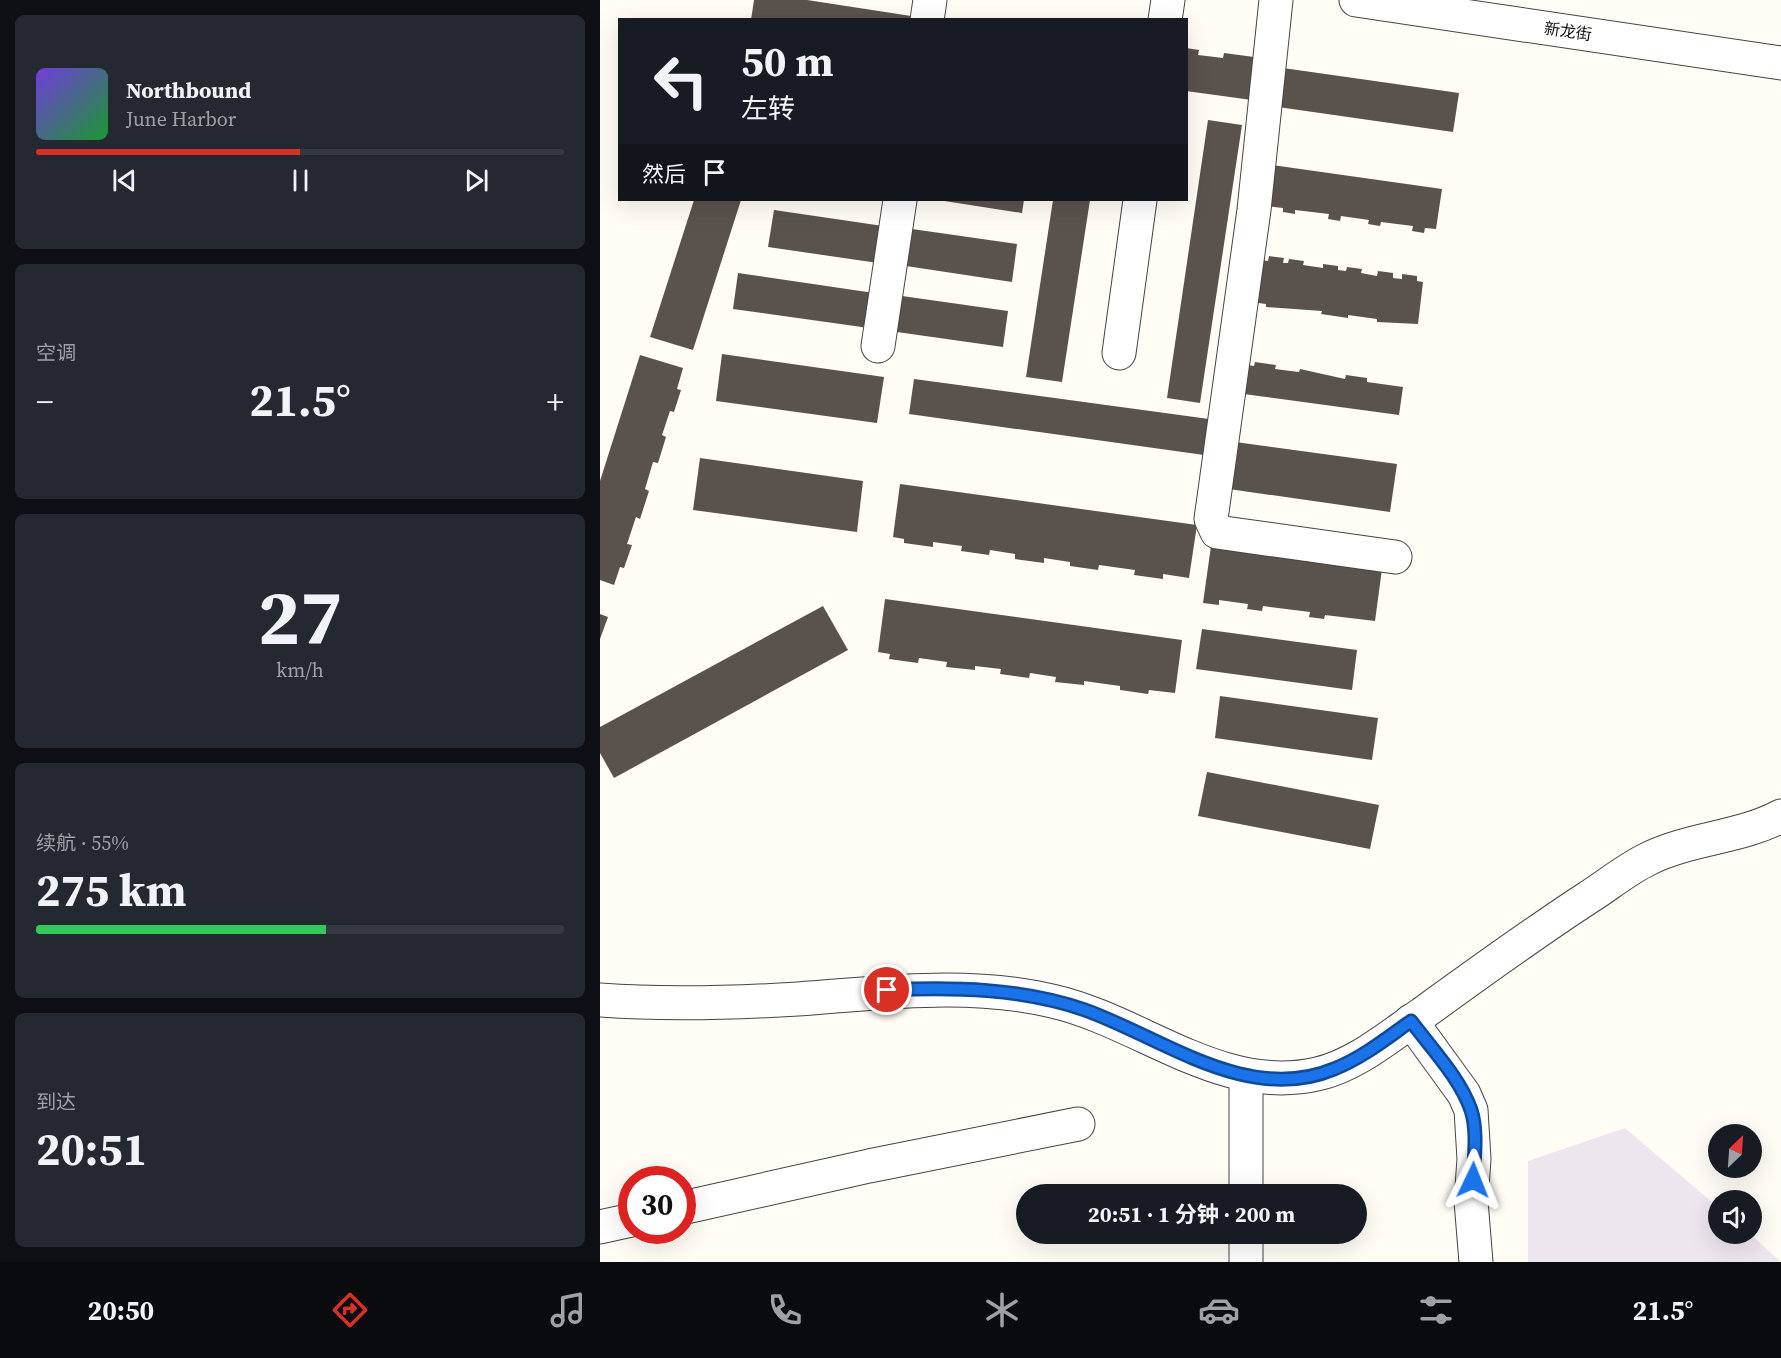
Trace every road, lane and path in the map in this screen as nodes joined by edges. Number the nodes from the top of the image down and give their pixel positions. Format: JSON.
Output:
{"nodes":[{"id":1,"x":930,"y":0,"type":"edge"},
{"id":2,"x":1168,"y":0,"type":"edge"},
{"id":3,"x":1276,"y":0,"type":"edge"},
{"id":4,"x":1356,"y":0,"type":"edge"},
{"id":5,"x":927,"y":18,"type":"edge"},
{"id":6,"x":1165,"y":18,"type":"edge"},
{"id":7,"x":1781,"y":63,"type":"edge"},
{"id":8,"x":900,"y":201,"type":"edge"},
{"id":9,"x":1140,"y":201,"type":"edge"},
{"id":10,"x":878,"y":346,"type":"dead end"},
{"id":11,"x":1119,"y":353,"type":"dead end"},
{"id":12,"x":1395,"y":557,"type":"dead end"},
{"id":13,"x":1781,"y":816,"type":"edge"},
{"id":14,"x":600,"y":1000,"type":"edge"},
{"id":15,"x":1411,"y":1021,"type":"junction"},
{"id":16,"x":1246,"y":1075,"type":"junction"},
{"id":17,"x":1078,"y":1124,"type":"dead end"},
{"id":18,"x":1246,"y":1184,"type":"edge"},
{"id":19,"x":696,"y":1205,"type":"edge"},
{"id":20,"x":618,"y":1223,"type":"edge"},
{"id":21,"x":600,"y":1227,"type":"edge"},
{"id":22,"x":1246,"y":1244,"type":"edge"},
{"id":23,"x":1246,"y":1262,"type":"edge"},
{"id":24,"x":1476,"y":1262,"type":"edge"}],
"edges":[{"from":1,"to":5,"type":"street"},
{"from":2,"to":6,"type":"street"},
{"from":3,"to":12,"type":"street"},
{"from":4,"to":7,"type":"street","name":"新龙街"},
{"from":8,"to":10,"type":"street"},
{"from":9,"to":11,"type":"street"},
{"from":13,"to":15,"type":"street"},
{"from":14,"to":16,"type":"street"},
{"from":15,"to":16,"type":"street"},
{"from":15,"to":24,"type":"street"},
{"from":16,"to":18,"type":"street"},
{"from":17,"to":19,"type":"street"},
{"from":20,"to":21,"type":"street"},
{"from":22,"to":23,"type":"street"}]}
